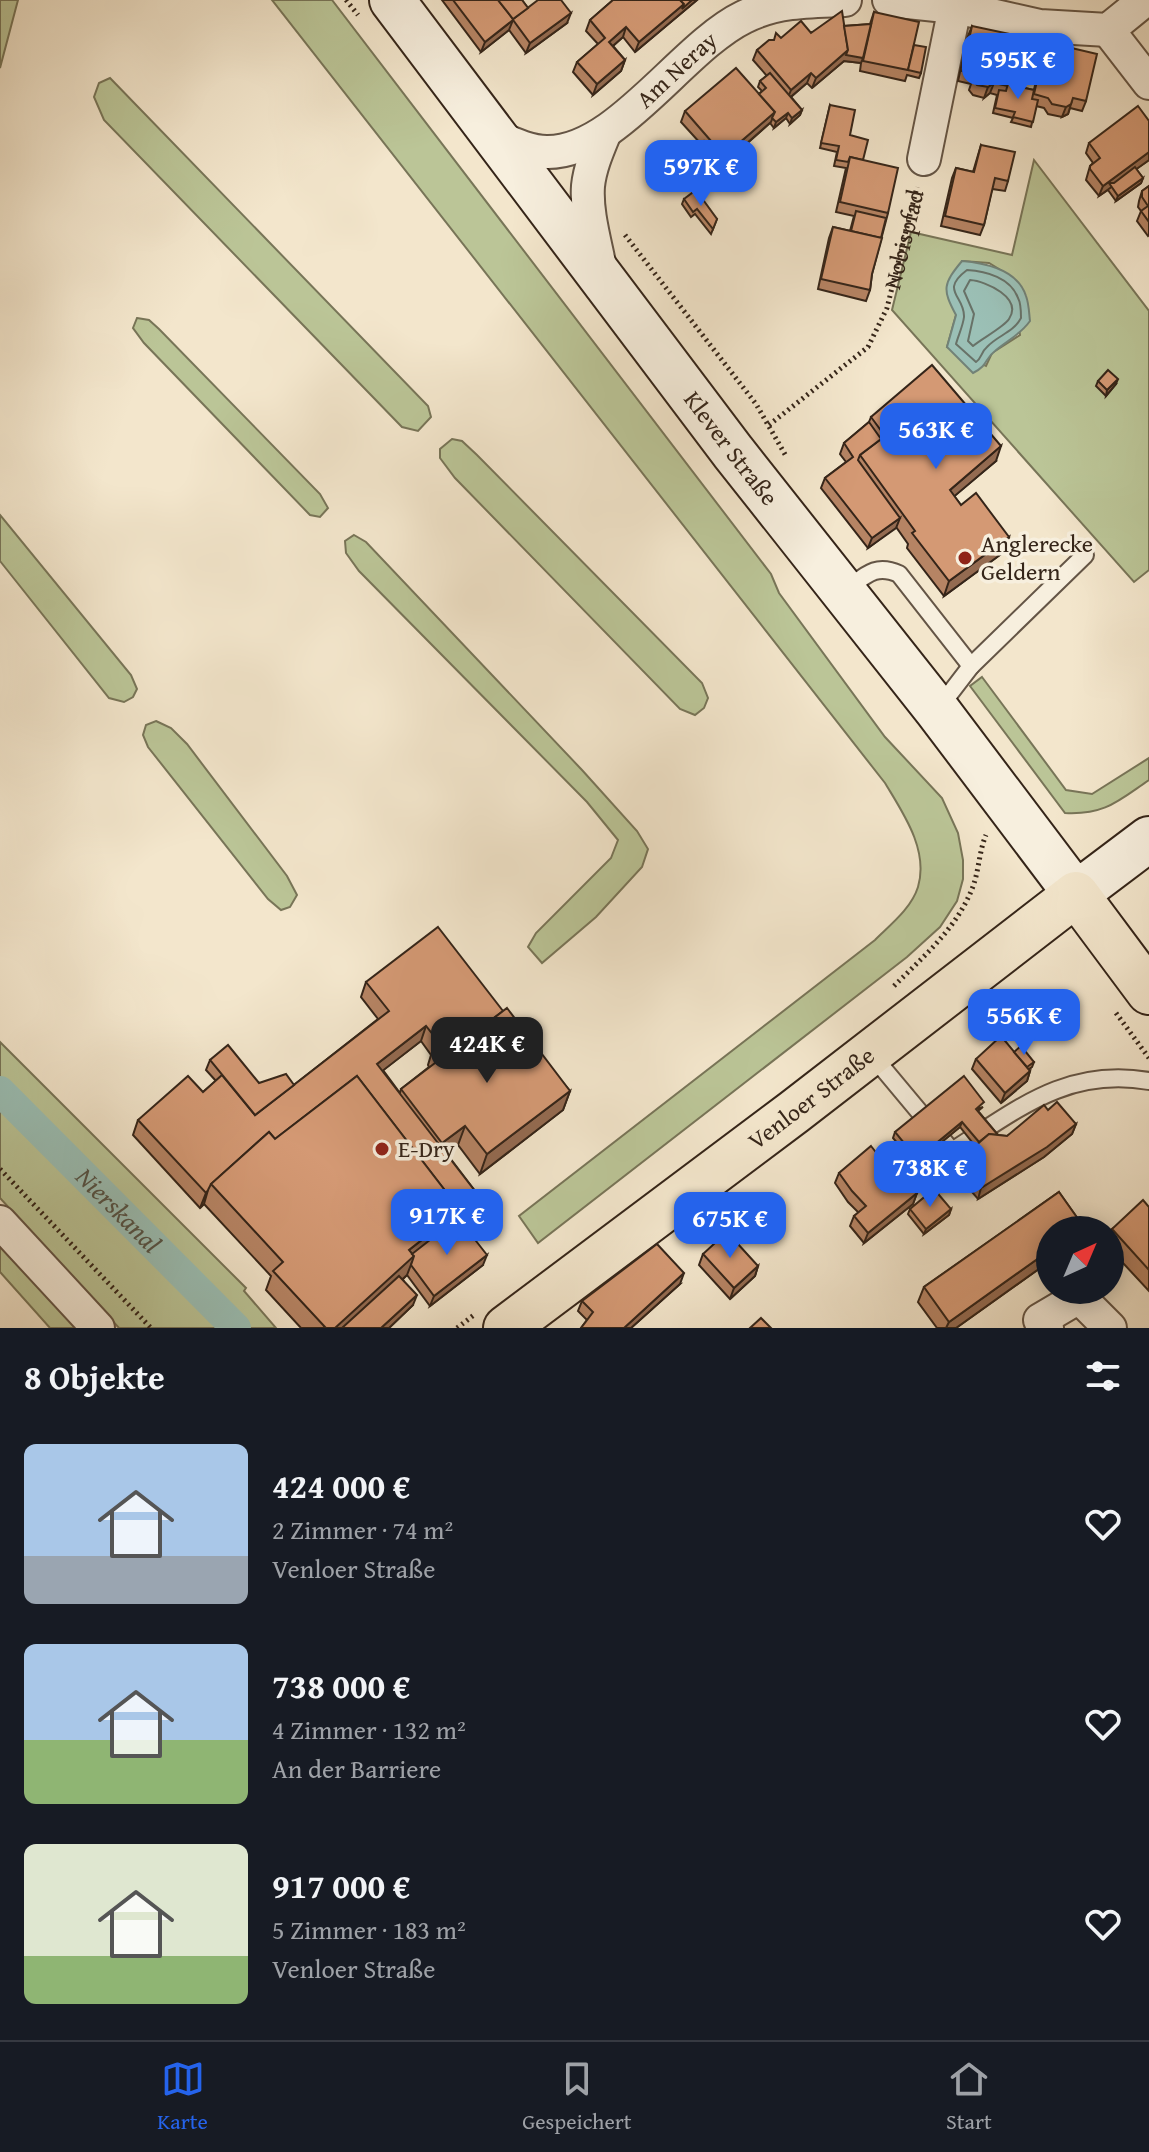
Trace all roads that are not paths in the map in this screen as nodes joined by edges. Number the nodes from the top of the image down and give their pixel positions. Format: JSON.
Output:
{"nodes":[{"id":1,"x":392,"y":0,"type":"edge"},
{"id":2,"x":845,"y":0,"type":"edge"},
{"id":3,"x":889,"y":0,"type":"edge"},
{"id":4,"x":1145,"y":0,"type":"edge"},
{"id":5,"x":787,"y":1,"type":"edge"},
{"id":6,"x":955,"y":7,"type":"junction"},
{"id":7,"x":1108,"y":30,"type":"junction"},
{"id":8,"x":1149,"y":83,"type":"edge"},
{"id":9,"x":605,"y":132,"type":"junction"},
{"id":10,"x":495,"y":136,"type":"junction"},
{"id":11,"x":924,"y":159,"type":"road end"},
{"id":12,"x":601,"y":276,"type":"junction"},
{"id":13,"x":1085,"y":555,"type":"dead end"},
{"id":14,"x":844,"y":591,"type":"junction"},
{"id":15,"x":971,"y":666,"type":"junction"},
{"id":16,"x":937,"y":710,"type":"junction"},
{"id":17,"x":1149,"y":839,"type":"edge"},
{"id":18,"x":1076,"y":894,"type":"junction"},
{"id":19,"x":1132,"y":1002,"type":"edge"},
{"id":20,"x":870,"y":1053,"type":"junction"},
{"id":21,"x":1149,"y":1081,"type":"edge"},
{"id":22,"x":0,"y":1222,"type":"edge"},
{"id":23,"x":494,"y":1318,"type":"edge"},
{"id":24,"x":98,"y":1328,"type":"edge"},
{"id":25,"x":1047,"y":1328,"type":"edge"},
{"id":26,"x":1110,"y":1328,"type":"edge"}],
"edges":[{"from":1,"to":10,"type":"main road","name":"Klever Straße"},
{"from":2,"to":5,"type":"street","name":"Am Neray"},
{"from":3,"to":6,"type":"street"},
{"from":4,"to":7,"type":"street"},
{"from":5,"to":9,"type":"street","name":"Am Neray"},
{"from":6,"to":7,"type":"street"},
{"from":6,"to":11,"type":"street","name":"Nobispfad"},
{"from":7,"to":8,"type":"street"},
{"from":9,"to":10,"type":"street","name":"Am Neray"},
{"from":9,"to":12,"type":"street","name":"Am Neray"},
{"from":10,"to":12,"type":"main road","name":"Klever Straße"},
{"from":12,"to":14,"type":"main road","name":"Klever Straße"},
{"from":13,"to":15,"type":"lane"},
{"from":14,"to":15,"type":"lane"},
{"from":14,"to":16,"type":"main road","name":"Klever Straße"},
{"from":15,"to":16,"type":"lane"},
{"from":16,"to":18,"type":"main road","name":"Klever Straße"},
{"from":17,"to":18,"type":"main road"},
{"from":18,"to":19,"type":"main road"},
{"from":18,"to":20,"type":"main road","name":"Venloer Straße"},
{"from":20,"to":21,"type":"lane"},
{"from":20,"to":23,"type":"main road","name":"Venloer Straße"},
{"from":22,"to":24,"type":"street"},
{"from":25,"to":26,"type":"street"}]}
